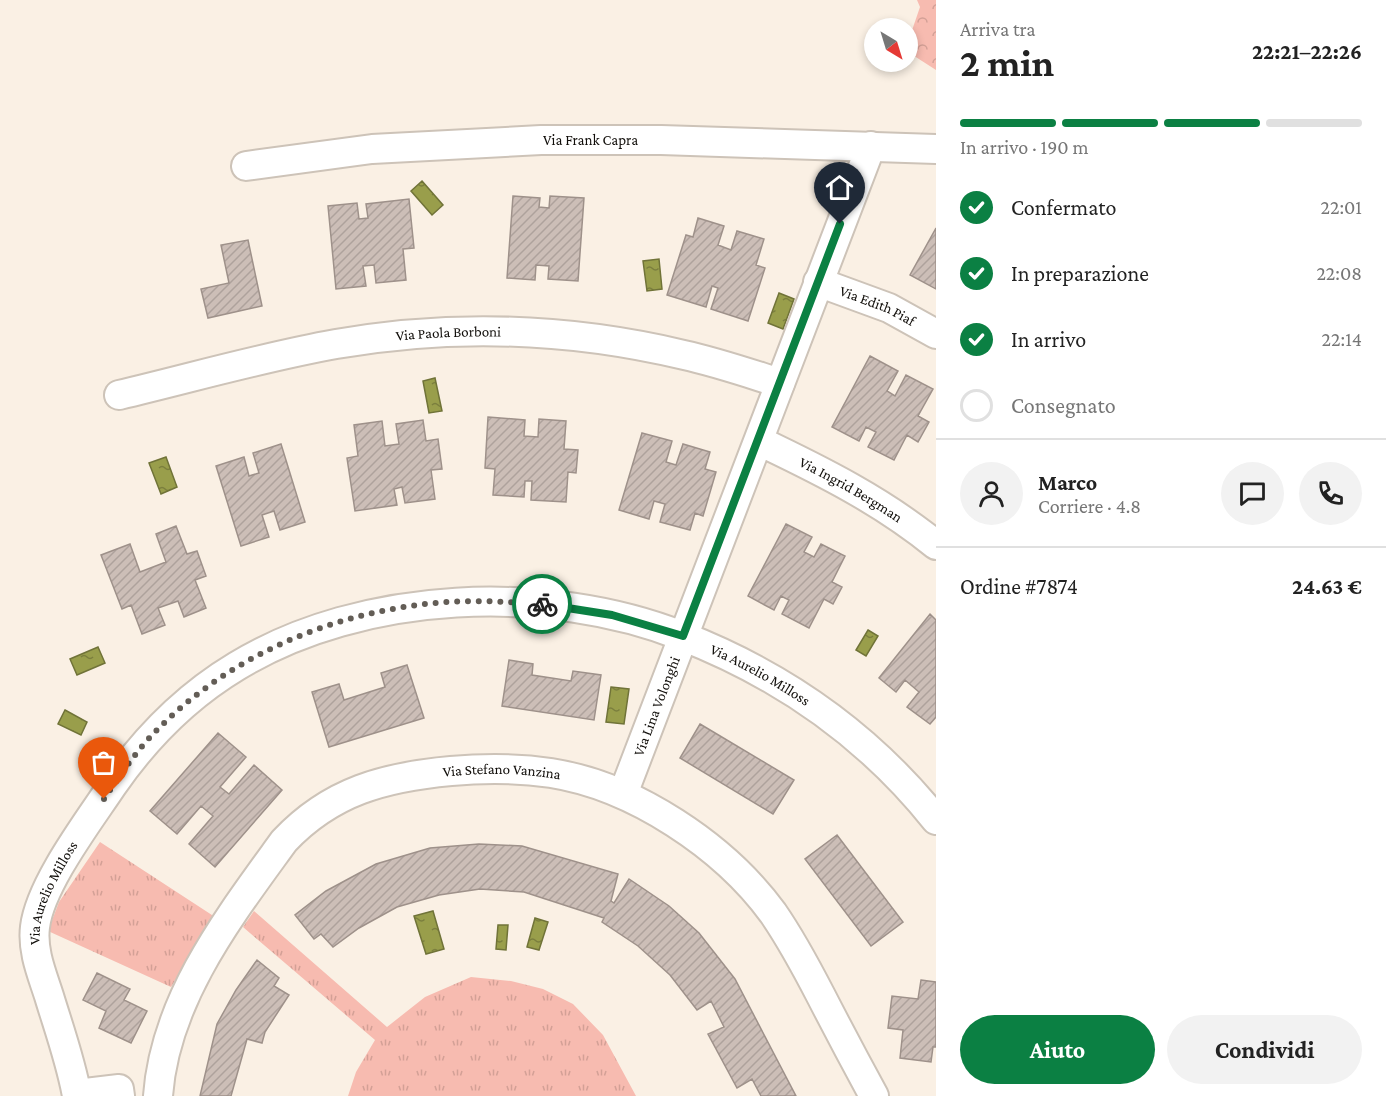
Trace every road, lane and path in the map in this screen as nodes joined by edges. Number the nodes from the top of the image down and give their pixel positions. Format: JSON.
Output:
{"nodes":[{"id":1,"x":871,"y":146,"type":"junction"},
{"id":2,"x":936,"y":149,"type":"edge"},
{"id":3,"x":246,"y":166,"type":"dead end"},
{"id":4,"x":818,"y":282,"type":"junction"},
{"id":5,"x":936,"y":334,"type":"edge"},
{"id":6,"x":780,"y":383,"type":"junction"},
{"id":7,"x":119,"y":395,"type":"dead end"},
{"id":8,"x":759,"y":441,"type":"junction"},
{"id":9,"x":936,"y":546,"type":"edge"},
{"id":10,"x":683,"y":636,"type":"junction"},
{"id":11,"x":623,"y":794,"type":"junction"},
{"id":12,"x":936,"y":820,"type":"edge"},
{"id":13,"x":77,"y":1095,"type":"edge"},
{"id":14,"x":120,"y":1096,"type":"edge"},
{"id":15,"x":158,"y":1096,"type":"edge"},
{"id":16,"x":874,"y":1096,"type":"edge"}],
"edges":[{"from":1,"to":2,"type":"street","name":"Via Frank Capra"},
{"from":1,"to":3,"type":"street","name":"Via Frank Capra"},
{"from":1,"to":4,"type":"street","name":"Via Lina Volonghi"},
{"from":4,"to":5,"type":"street","name":"Via Edith Piaf"},
{"from":4,"to":6,"type":"street","name":"Via Lina Volonghi"},
{"from":6,"to":7,"type":"street","name":"Via Paola Borboni"},
{"from":6,"to":8,"type":"street","name":"Via Lina Volonghi"},
{"from":8,"to":9,"type":"street","name":"Via Ingrid Bergman"},
{"from":8,"to":10,"type":"street","name":"Via Lina Volonghi"},
{"from":10,"to":11,"type":"street","name":"Via Lina Volonghi"},
{"from":10,"to":12,"type":"street","name":"Via Aurelio Milloss"},
{"from":10,"to":13,"type":"street","name":"Via Aurelio Milloss"},
{"from":11,"to":15,"type":"street","name":"Via Stefano Vanzina"},
{"from":11,"to":16,"type":"street","name":"Via Stefano Vanzina"},
{"from":13,"to":14,"type":"street"}]}
